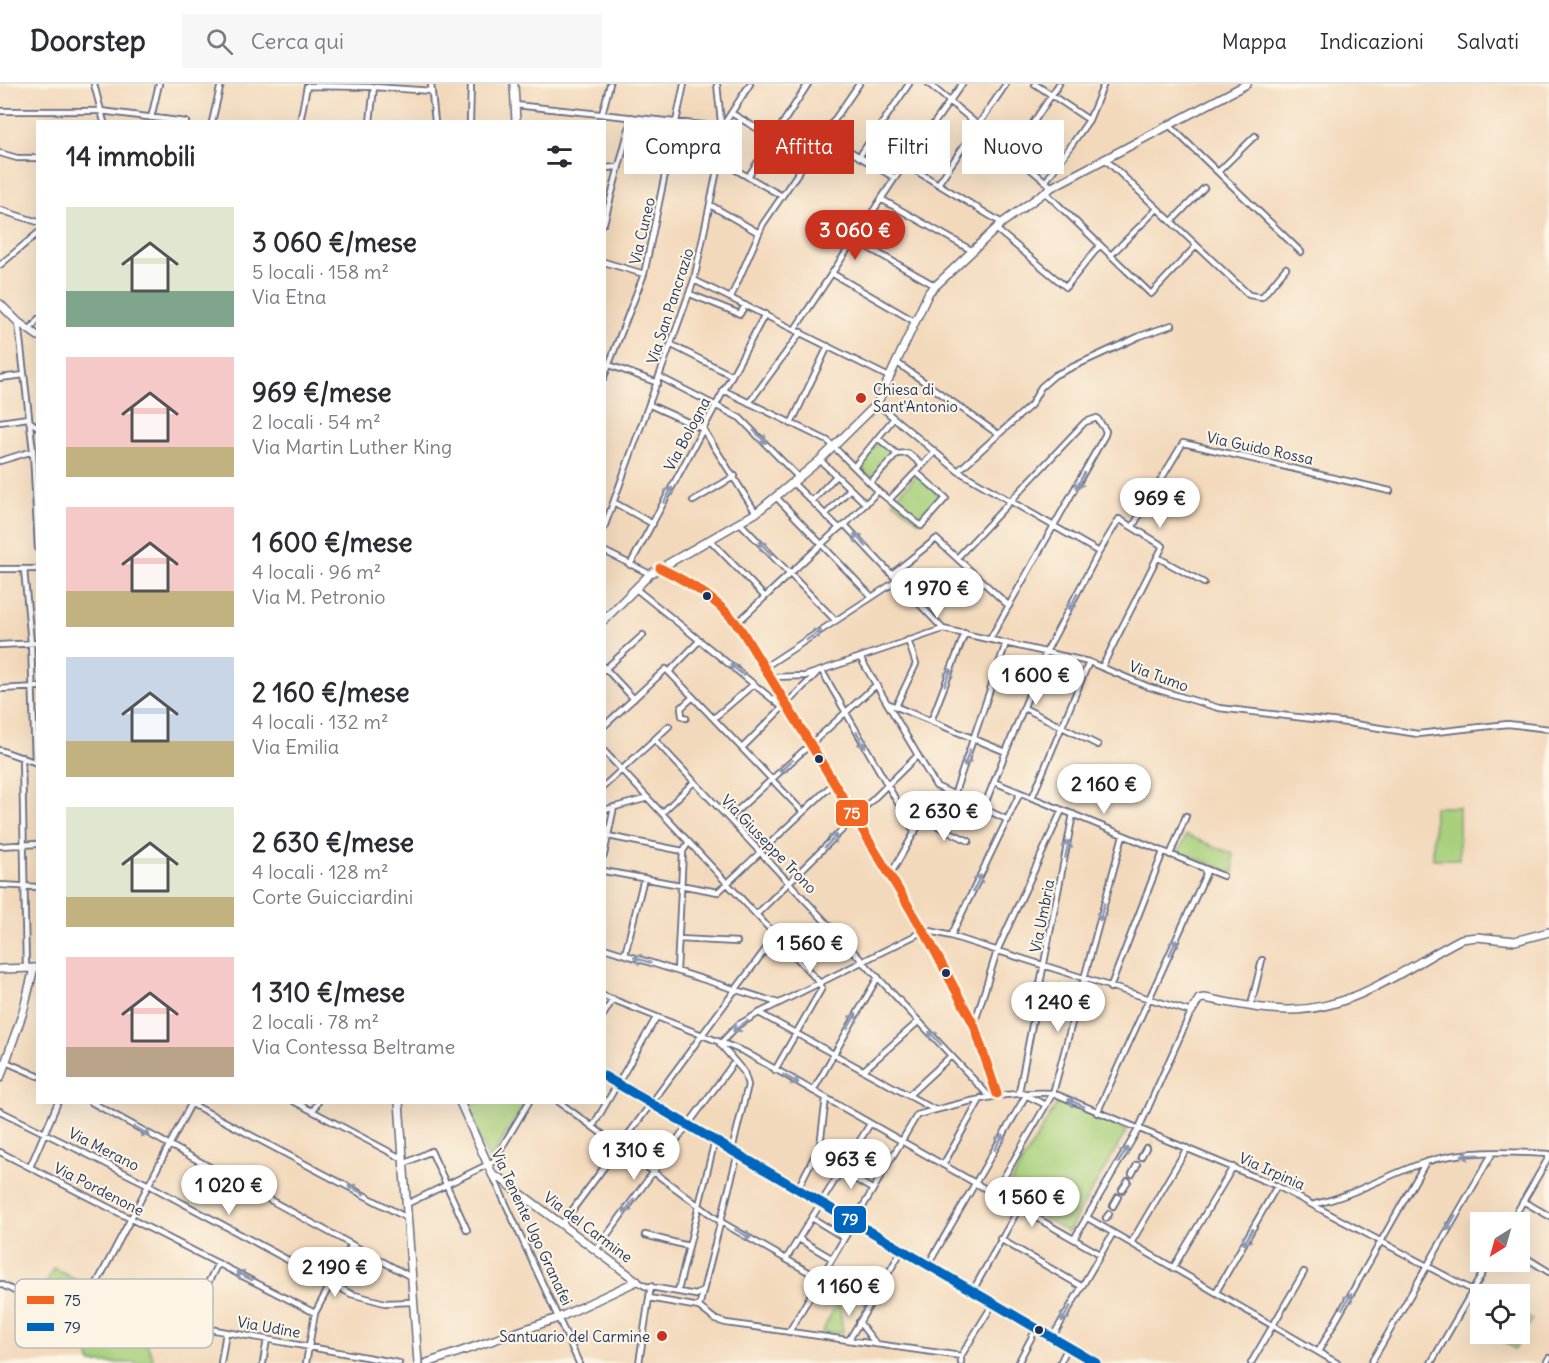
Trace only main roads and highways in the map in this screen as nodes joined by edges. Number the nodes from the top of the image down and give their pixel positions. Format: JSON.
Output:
{"nodes":[{"id":1,"x":513,"y":84,"type":"edge"},
{"id":2,"x":1247,"y":84,"type":"edge"},
{"id":3,"x":516,"y":120,"type":"edge"},
{"id":4,"x":0,"y":304,"type":"edge"},
{"id":5,"x":36,"y":334,"type":"edge"},
{"id":6,"x":606,"y":618,"type":"edge"},
{"id":7,"x":1549,"y":932,"type":"edge"},
{"id":8,"x":32,"y":968,"type":"edge"},
{"id":9,"x":0,"y":969,"type":"edge"},
{"id":10,"x":1191,"y":1012,"type":"road end"},
{"id":11,"x":0,"y":1077,"type":"edge"},
{"id":12,"x":606,"y":1077,"type":"edge"},
{"id":13,"x":399,"y":1104,"type":"edge"},
{"id":14,"x":461,"y":1104,"type":"edge"},
{"id":15,"x":493,"y":1176,"type":"joint"},
{"id":16,"x":418,"y":1363,"type":"edge"},
{"id":17,"x":427,"y":1363,"type":"edge"},
{"id":18,"x":1096,"y":1363,"type":"edge"}],
"edges":[{"from":1,"to":3,"type":"main road"},
{"from":2,"to":6,"type":"main road"},
{"from":4,"to":5,"type":"main road"},
{"from":7,"to":10,"type":"main road"},
{"from":8,"to":9,"type":"main road"},
{"from":8,"to":11,"type":"main road"},
{"from":12,"to":18,"type":"main road"},
{"from":13,"to":16,"type":"main road"},
{"from":14,"to":15,"type":"main road","name":"Via Tenente Ugo Granafei"},
{"from":15,"to":17,"type":"main road","name":"Via del Carmine"}]}
